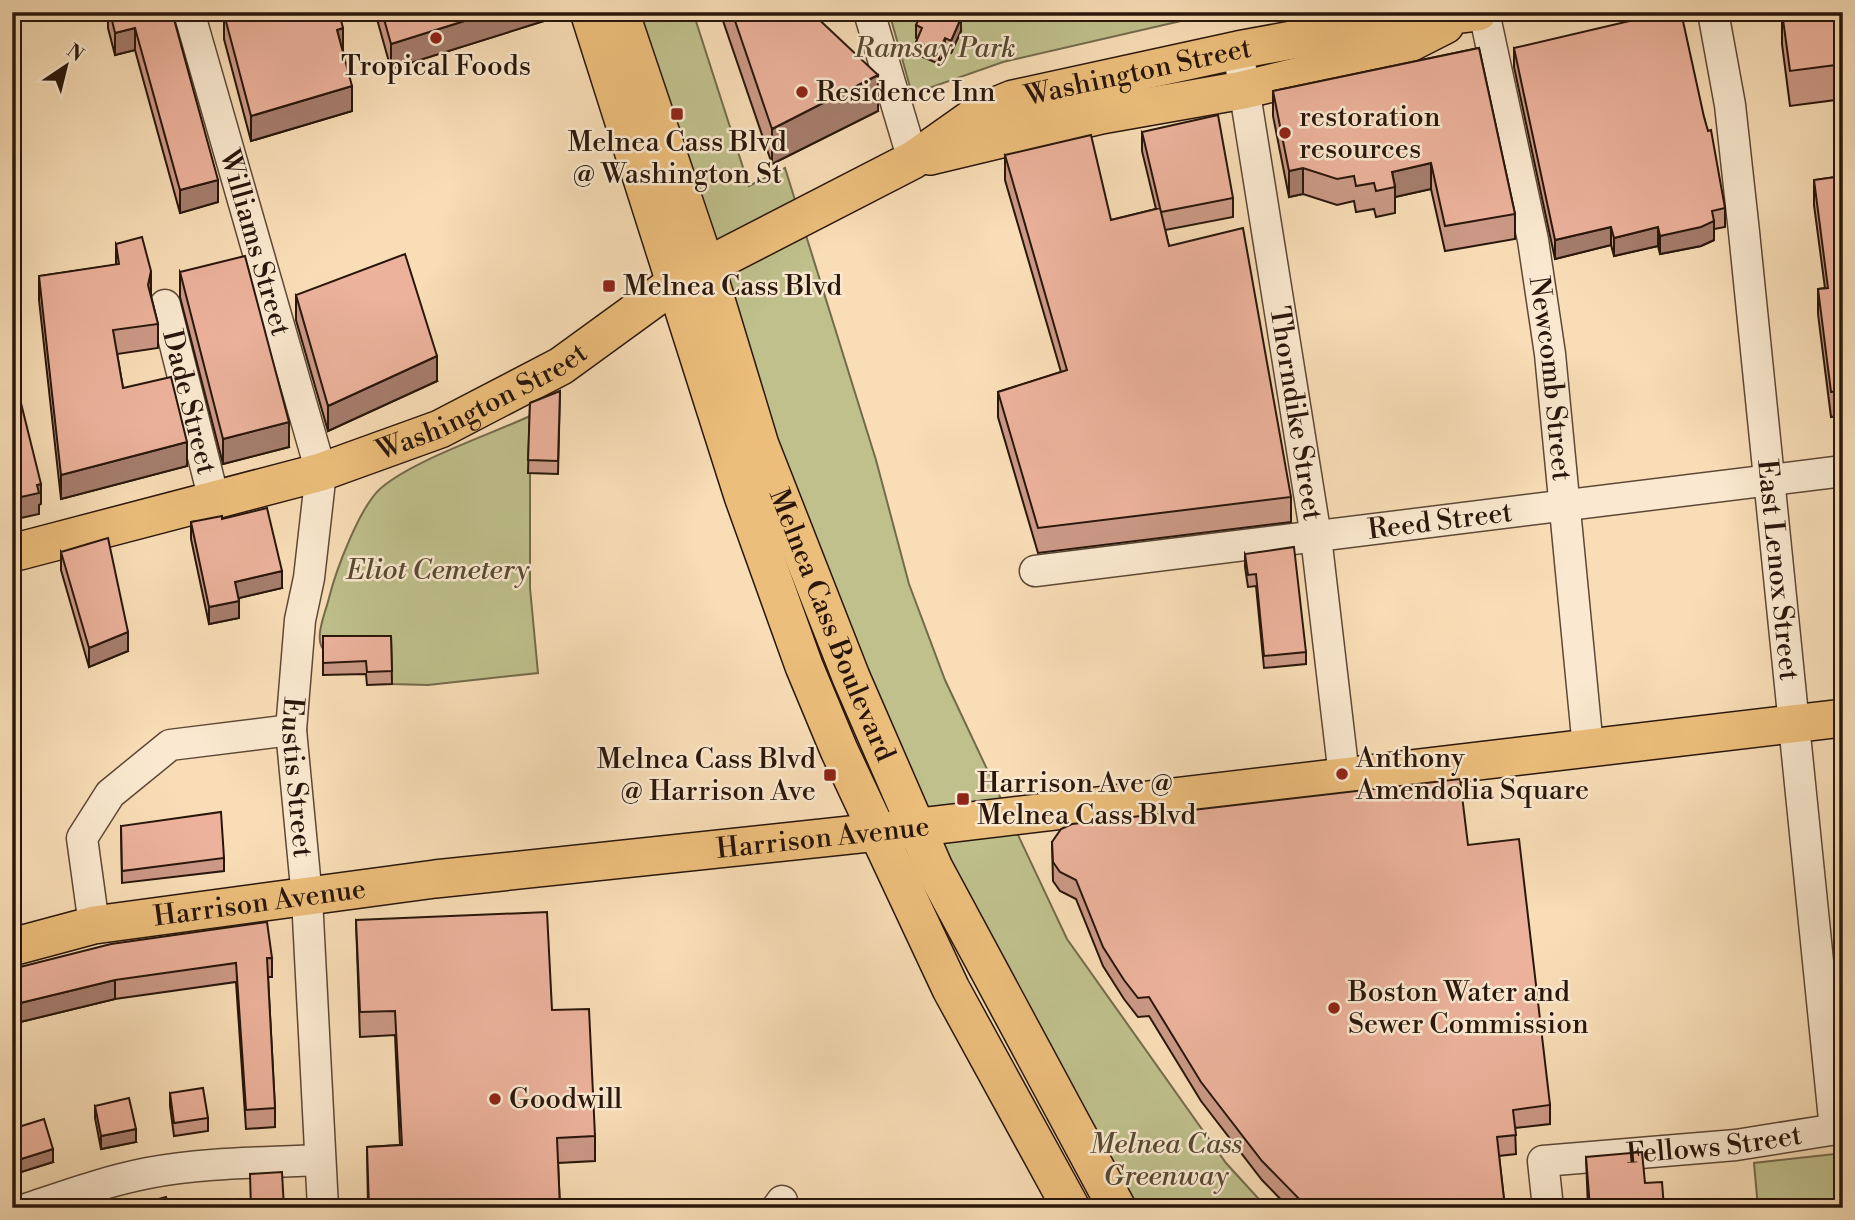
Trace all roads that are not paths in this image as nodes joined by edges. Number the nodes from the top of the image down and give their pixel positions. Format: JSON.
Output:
{"nodes":[{"id":1,"x":189,"y":12,"type":"edge"},
{"id":2,"x":589,"y":12,"type":"edge"},
{"id":3,"x":620,"y":12,"type":"edge"},
{"id":4,"x":869,"y":12,"type":"edge"},
{"id":5,"x":1713,"y":12,"type":"edge"},
{"id":6,"x":1475,"y":13,"type":"edge"},
{"id":7,"x":1238,"y":50,"type":"junction"},
{"id":8,"x":1242,"y":90,"type":"junction"},
{"id":9,"x":913,"y":160,"type":"junction"},
{"id":10,"x":692,"y":274,"type":"junction"},
{"id":11,"x":164,"y":305,"type":"dead end"},
{"id":12,"x":1843,"y":471,"type":"edge"},
{"id":13,"x":321,"y":472,"type":"junction"},
{"id":14,"x":1770,"y":481,"type":"junction"},
{"id":15,"x":214,"y":500,"type":"junction"},
{"id":16,"x":1565,"y":506,"type":"junction"},
{"id":17,"x":1316,"y":537,"type":"junction"},
{"id":18,"x":12,"y":553,"type":"edge"},
{"id":19,"x":1035,"y":571,"type":"dead end"},
{"id":20,"x":1843,"y":718,"type":"edge"},
{"id":21,"x":1794,"y":723,"type":"junction"},
{"id":22,"x":291,"y":730,"type":"junction"},
{"id":23,"x":1588,"y":748,"type":"junction"},
{"id":24,"x":1343,"y":776,"type":"junction"},
{"id":25,"x":917,"y":828,"type":"junction"},
{"id":26,"x":878,"y":832,"type":"junction"},
{"id":27,"x":307,"y":898,"type":"junction"},
{"id":28,"x":94,"y":925,"type":"junction"},
{"id":29,"x":12,"y":947,"type":"edge"},
{"id":30,"x":1839,"y":1129,"type":"edge"},
{"id":31,"x":320,"y":1160,"type":"junction"},
{"id":32,"x":29,"y":1208,"type":"edge"},
{"id":33,"x":323,"y":1208,"type":"edge"},
{"id":34,"x":1071,"y":1208,"type":"edge"},
{"id":35,"x":1117,"y":1208,"type":"edge"},
{"id":36,"x":1548,"y":1208,"type":"edge"}],
"edges":[{"from":1,"to":13,"type":"street","name":"Williams Street"},
{"from":2,"to":10,"type":"main road","name":"Melnea Cass Boulevard"},
{"from":3,"to":10,"type":"main road","name":"Melnea Cass Boulevard"},
{"from":4,"to":9,"type":"street"},
{"from":5,"to":14,"type":"street","name":"East Lenox Street"},
{"from":6,"to":7,"type":"main road","name":"Washington Street"},
{"from":6,"to":8,"type":"main road","name":"Washington Street"},
{"from":6,"to":16,"type":"street","name":"Newcomb Street"},
{"from":7,"to":8,"type":"street","name":"Thorndike Street"},
{"from":7,"to":9,"type":"main road","name":"Washington Street"},
{"from":8,"to":9,"type":"main road","name":"Washington Street"},
{"from":8,"to":17,"type":"street","name":"Thorndike Street"},
{"from":9,"to":10,"type":"main road","name":"Washington Street"},
{"from":10,"to":13,"type":"main road","name":"Washington Street"},
{"from":10,"to":25,"type":"main road","name":"Melnea Cass Boulevard"},
{"from":10,"to":26,"type":"main road","name":"Melnea Cass Boulevard"},
{"from":11,"to":15,"type":"street","name":"Dade Street"},
{"from":12,"to":14,"type":"street","name":"Reed Street"},
{"from":13,"to":15,"type":"main road","name":"Washington Street"},
{"from":13,"to":22,"type":"street","name":"Eustis Street"},
{"from":14,"to":16,"type":"street","name":"Reed Street"},
{"from":14,"to":21,"type":"street","name":"East Lenox Street"},
{"from":15,"to":18,"type":"main road","name":"Washington Street"},
{"from":16,"to":17,"type":"street","name":"Reed Street"},
{"from":16,"to":23,"type":"street","name":"Newcomb Street"},
{"from":17,"to":19,"type":"street","name":"Reed Street"},
{"from":17,"to":24,"type":"street","name":"Thorndike Street"},
{"from":20,"to":21,"type":"main road","name":"Harrison Avenue"},
{"from":21,"to":23,"type":"main road","name":"Harrison Avenue"},
{"from":21,"to":30,"type":"street","name":"East Lenox Street"},
{"from":22,"to":27,"type":"street","name":"Eustis Street"},
{"from":22,"to":28,"type":"street"},
{"from":23,"to":24,"type":"main road","name":"Harrison Avenue"},
{"from":24,"to":25,"type":"main road","name":"Harrison Avenue"},
{"from":25,"to":26,"type":"main road","name":"Harrison Avenue"},
{"from":25,"to":35,"type":"main road","name":"Melnea Cass Boulevard"},
{"from":26,"to":27,"type":"main road","name":"Harrison Avenue"},
{"from":26,"to":34,"type":"main road","name":"Melnea Cass Boulevard"},
{"from":27,"to":28,"type":"main road","name":"Harrison Avenue"},
{"from":27,"to":31,"type":"street","name":"Eustis Street"},
{"from":28,"to":29,"type":"main road","name":"Harrison Avenue"},
{"from":30,"to":36,"type":"street","name":"Fellows Street"},
{"from":31,"to":32,"type":"street"},
{"from":31,"to":33,"type":"street","name":"Eustis Street"}]}
